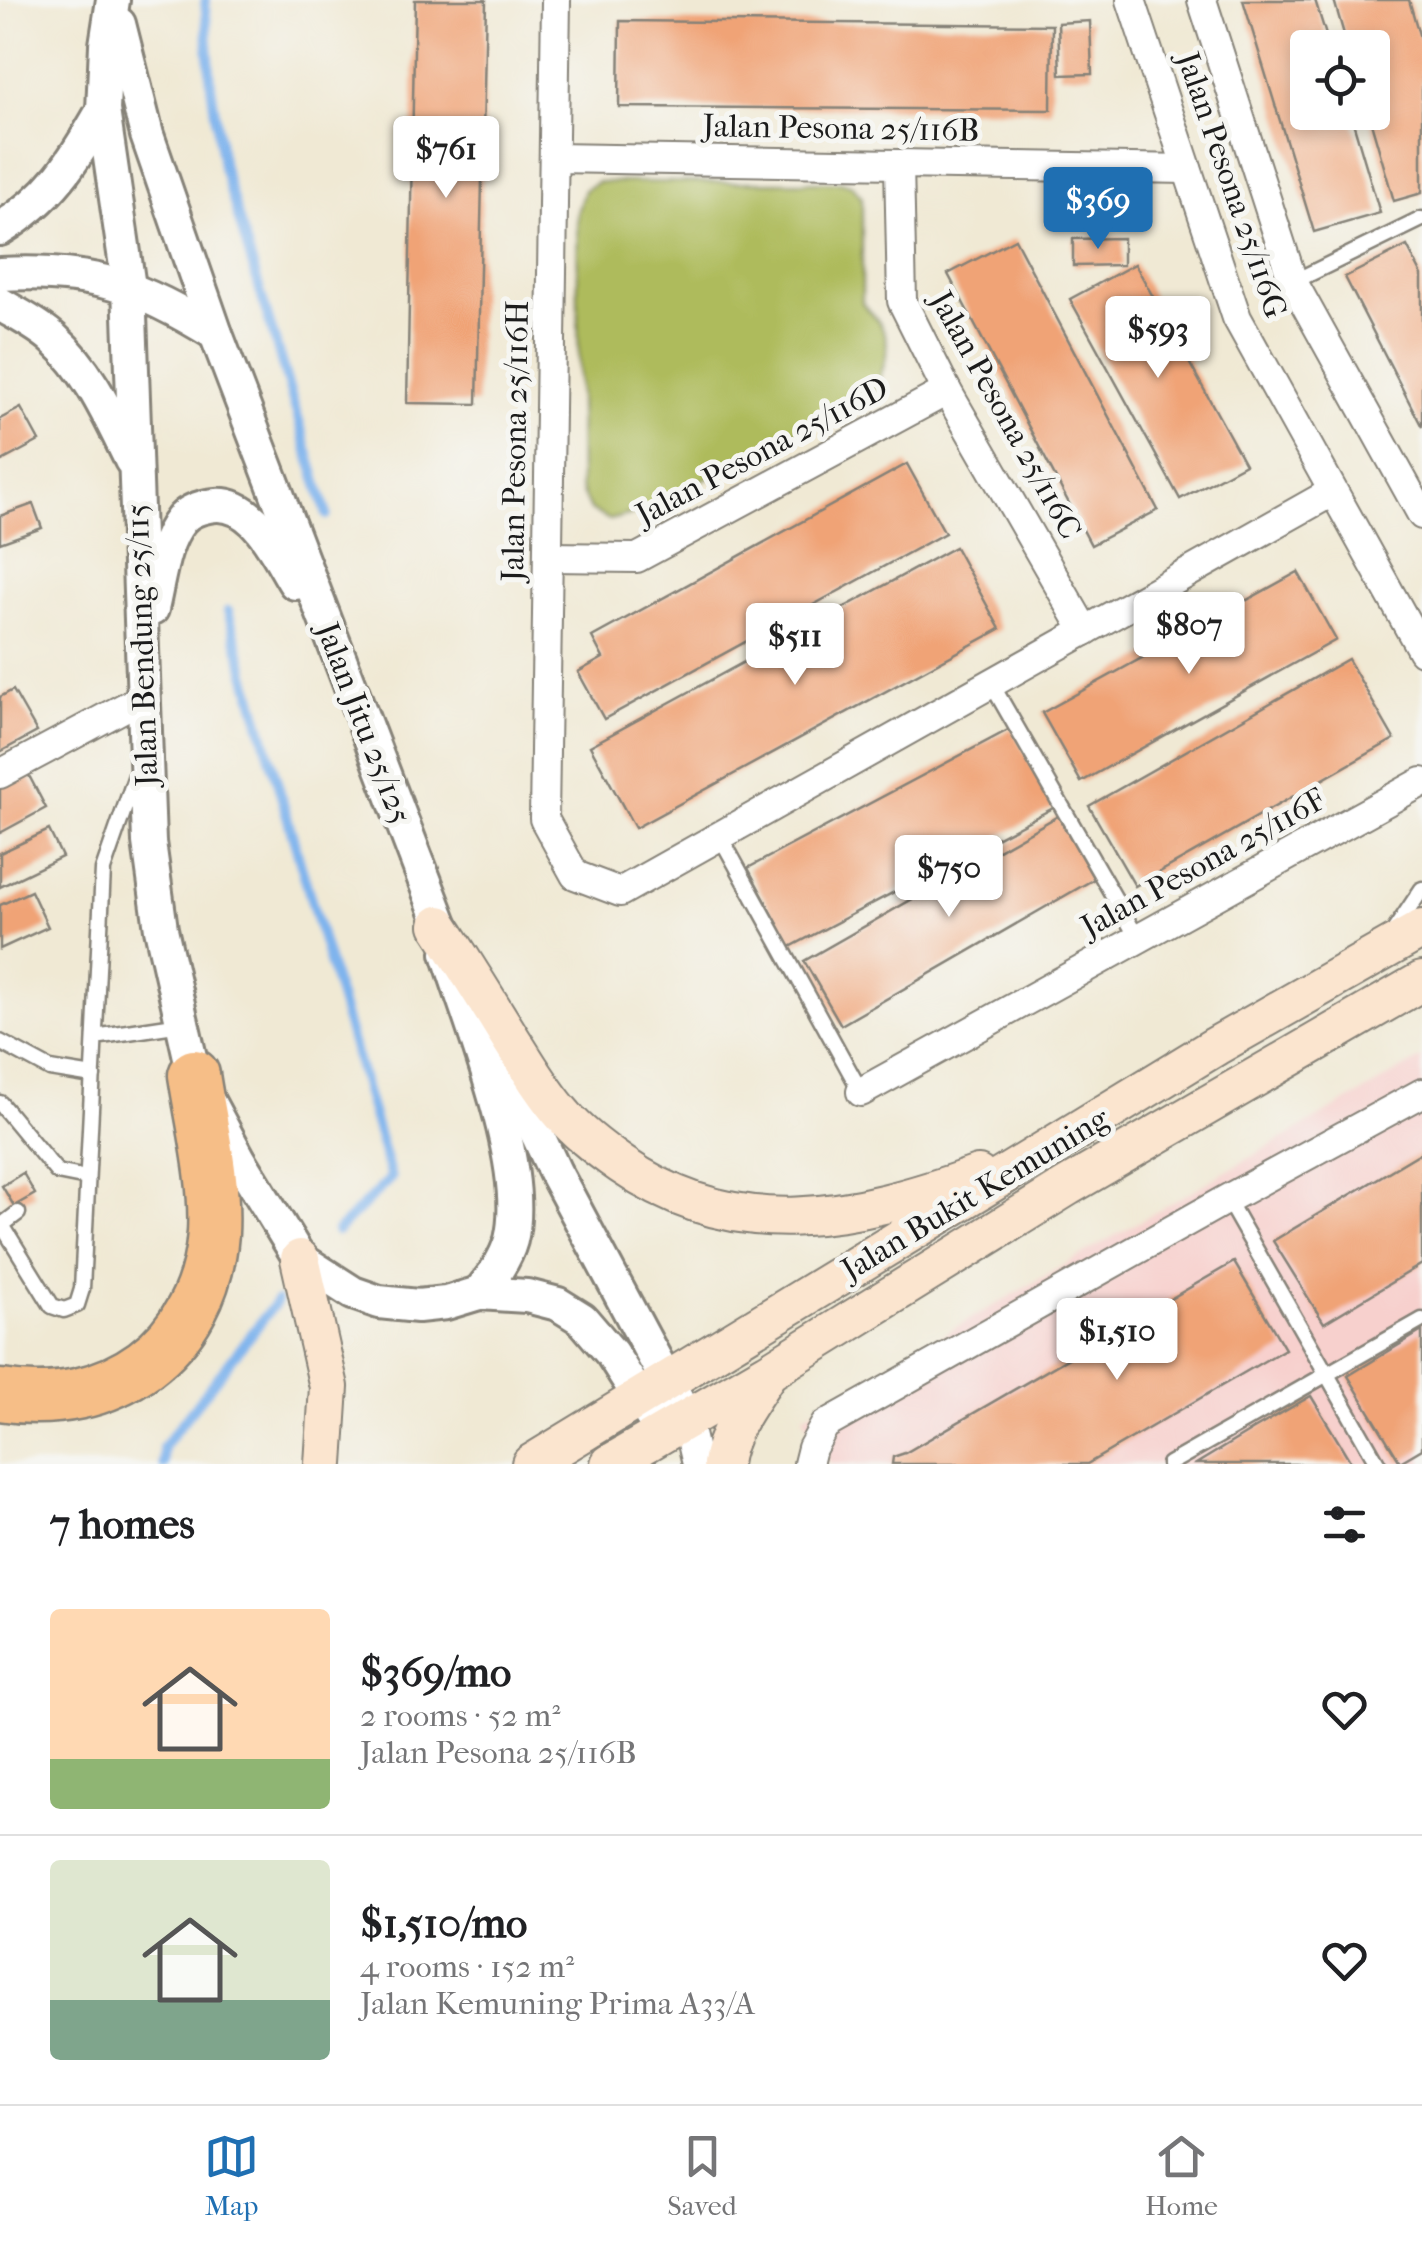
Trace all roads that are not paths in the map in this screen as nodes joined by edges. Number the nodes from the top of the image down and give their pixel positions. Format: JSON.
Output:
{"nodes":[{"id":1,"x":114,"y":0,"type":"edge"},
{"id":2,"x":556,"y":0,"type":"edge"},
{"id":3,"x":1131,"y":0,"type":"edge"},
{"id":4,"x":1202,"y":0,"type":"edge"},
{"id":5,"x":103,"y":110,"type":"junction"},
{"id":6,"x":554,"y":158,"type":"junction"},
{"id":7,"x":899,"y":164,"type":"junction"},
{"id":8,"x":1187,"y":169,"type":"junction"},
{"id":9,"x":1422,"y":220,"type":"edge"},
{"id":10,"x":0,"y":230,"type":"edge"},
{"id":11,"x":0,"y":274,"type":"edge"},
{"id":12,"x":1293,"y":282,"type":"junction"},
{"id":13,"x":129,"y":287,"type":"junction"},
{"id":14,"x":0,"y":304,"type":"edge"},
{"id":15,"x":216,"y":334,"type":"junction"},
{"id":16,"x":947,"y":391,"type":"junction"},
{"id":17,"x":135,"y":468,"type":"junction"},
{"id":18,"x":1332,"y":492,"type":"junction"},
{"id":19,"x":1422,"y":515,"type":"edge"},
{"id":20,"x":548,"y":557,"type":"junction"},
{"id":21,"x":1086,"y":630,"type":"junction"},
{"id":22,"x":1422,"y":651,"type":"edge"},
{"id":23,"x":339,"y":657,"type":"junction"},
{"id":24,"x":140,"y":662,"type":"junction"},
{"id":25,"x":992,"y":683,"type":"junction"},
{"id":26,"x":142,"y":698,"type":"junction"},
{"id":27,"x":144,"y":751,"type":"junction"},
{"id":28,"x":0,"y":774,"type":"edge"},
{"id":29,"x":1422,"y":782,"type":"edge"},
{"id":30,"x":720,"y":836,"type":"junction"},
{"id":31,"x":1422,"y":889,"type":"edge"},
{"id":32,"x":439,"y":925,"type":"junction"},
{"id":33,"x":1422,"y":928,"type":"edge"},
{"id":34,"x":1138,"y":939,"type":"junction"},
{"id":35,"x":1380,"y":952,"type":"junction"},
{"id":36,"x":1422,"y":981,"type":"edge"},
{"id":37,"x":182,"y":1024,"type":"junction"},
{"id":38,"x":95,"y":1037,"type":"junction"},
{"id":39,"x":0,"y":1042,"type":"edge"},
{"id":40,"x":194,"y":1075,"type":"junction"},
{"id":41,"x":93,"y":1076,"type":"junction"},
{"id":42,"x":861,"y":1092,"type":"joint"},
{"id":43,"x":1422,"y":1093,"type":"edge"},
{"id":44,"x":0,"y":1104,"type":"edge"},
{"id":45,"x":1052,"y":1148,"type":"junction"},
{"id":46,"x":88,"y":1178,"type":"junction"},
{"id":47,"x":1227,"y":1198,"type":"junction"},
{"id":48,"x":18,"y":1213,"type":"dead end"},
{"id":49,"x":300,"y":1259,"type":"junction"},
{"id":50,"x":479,"y":1293,"type":"junction"},
{"id":51,"x":1422,"y":1320,"type":"edge"},
{"id":52,"x":768,"y":1372,"type":"junction"},
{"id":53,"x":1328,"y":1372,"type":"junction"},
{"id":54,"x":655,"y":1390,"type":"junction"},
{"id":55,"x":0,"y":1395,"type":"edge"},
{"id":56,"x":674,"y":1425,"type":"junction"},
{"id":57,"x":810,"y":1456,"type":"edge"},
{"id":58,"x":704,"y":1461,"type":"edge"},
{"id":59,"x":324,"y":1464,"type":"edge"},
{"id":60,"x":531,"y":1464,"type":"edge"},
{"id":61,"x":610,"y":1464,"type":"edge"},
{"id":62,"x":1169,"y":1464,"type":"edge"},
{"id":63,"x":1378,"y":1464,"type":"edge"}],
"edges":[{"from":1,"to":5,"type":"street","name":"Jalan Bendung 25/115"},
{"from":1,"to":15,"type":"street","name":"Jalan Jitu 25/125"},
{"from":2,"to":6,"type":"street","name":"Jalan Pesona 25/116H"},
{"from":3,"to":8,"type":"street","name":"Jalan Pesona 25/116G"},
{"from":4,"to":12,"type":"street"},
{"from":5,"to":10,"type":"street"},
{"from":5,"to":13,"type":"street","name":"Jalan Bendung 25/115"},
{"from":6,"to":7,"type":"street","name":"Jalan Pesona 25/116B"},
{"from":6,"to":20,"type":"street","name":"Jalan Pesona 25/116H"},
{"from":7,"to":8,"type":"street","name":"Jalan Pesona 25/116B"},
{"from":7,"to":16,"type":"street","name":"Jalan Pesona 25/116C"},
{"from":8,"to":18,"type":"street","name":"Jalan Pesona 25/116G"},
{"from":9,"to":12,"type":"lane"},
{"from":11,"to":13,"type":"street"},
{"from":12,"to":19,"type":"street"},
{"from":13,"to":15,"type":"street"},
{"from":13,"to":17,"type":"street","name":"Jalan Bendung 25/115"},
{"from":14,"to":17,"type":"street"},
{"from":15,"to":23,"type":"street","name":"Jalan Jitu 25/125"},
{"from":16,"to":20,"type":"street","name":"Jalan Pesona 25/116D"},
{"from":16,"to":21,"type":"street","name":"Jalan Pesona 25/116C"},
{"from":17,"to":24,"type":"street","name":"Jalan Bendung 25/115"},
{"from":18,"to":21,"type":"street"},
{"from":18,"to":22,"type":"street","name":"Jalan Pesona 25/116G"},
{"from":20,"to":30,"type":"street","name":"Jalan Pesona 25/116H"},
{"from":21,"to":25,"type":"street"},
{"from":23,"to":24,"type":"street"},
{"from":23,"to":32,"type":"street","name":"Jalan Jitu 25/125"},
{"from":24,"to":26,"type":"street","name":"Jalan Bendung 25/115"},
{"from":25,"to":30,"type":"street"},
{"from":25,"to":34,"type":"lane"},
{"from":26,"to":27,"type":"street","name":"Jalan Bendung 25/115"},
{"from":26,"to":28,"type":"street"},
{"from":27,"to":37,"type":"street","name":"Jalan Bendung 25/115"},
{"from":27,"to":38,"type":"lane"},
{"from":29,"to":34,"type":"street","name":"Jalan Pesona 25/116F"},
{"from":30,"to":42,"type":"lane"},
{"from":31,"to":35,"type":"lane"},
{"from":32,"to":45,"type":"main road"},
{"from":32,"to":50,"type":"street"},
{"from":32,"to":54,"type":"street","name":"Jalan Jitu 25/125"},
{"from":33,"to":35,"type":"main road","name":"Jalan Bukit Kemuning"},
{"from":34,"to":42,"type":"street","name":"Jalan Pesona 25/116F"},
{"from":35,"to":45,"type":"main road","name":"Jalan Bukit Kemuning"},
{"from":36,"to":52,"type":"main road","name":"Jalan Bukit Kemuning"},
{"from":37,"to":38,"type":"lane"},
{"from":37,"to":40,"type":"street","name":"Jalan Bendung 25/115"},
{"from":38,"to":41,"type":"lane"},
{"from":39,"to":41,"type":"lane"},
{"from":40,"to":49,"type":"street","name":"Jalan Bendung 25/115"},
{"from":40,"to":55,"type":"highway"},
{"from":41,"to":46,"type":"lane"},
{"from":43,"to":47,"type":"street"},
{"from":44,"to":46,"type":"lane"},
{"from":45,"to":54,"type":"main road","name":"Jalan Bukit Kemuning"},
{"from":46,"to":48,"type":"lane"},
{"from":47,"to":53,"type":"lane"},
{"from":47,"to":57,"type":"street"},
{"from":49,"to":50,"type":"street"},
{"from":49,"to":59,"type":"main road"},
{"from":50,"to":54,"type":"street"},
{"from":51,"to":53,"type":"lane"},
{"from":52,"to":56,"type":"main road","name":"Jalan Bukit Kemuning"},
{"from":52,"to":58,"type":"main road"},
{"from":53,"to":62,"type":"lane"},
{"from":53,"to":63,"type":"lane"},
{"from":54,"to":56,"type":"street"},
{"from":54,"to":60,"type":"main road","name":"Jalan Bukit Kemuning"},
{"from":56,"to":58,"type":"street"},
{"from":56,"to":61,"type":"main road","name":"Jalan Bukit Kemuning"}]}
